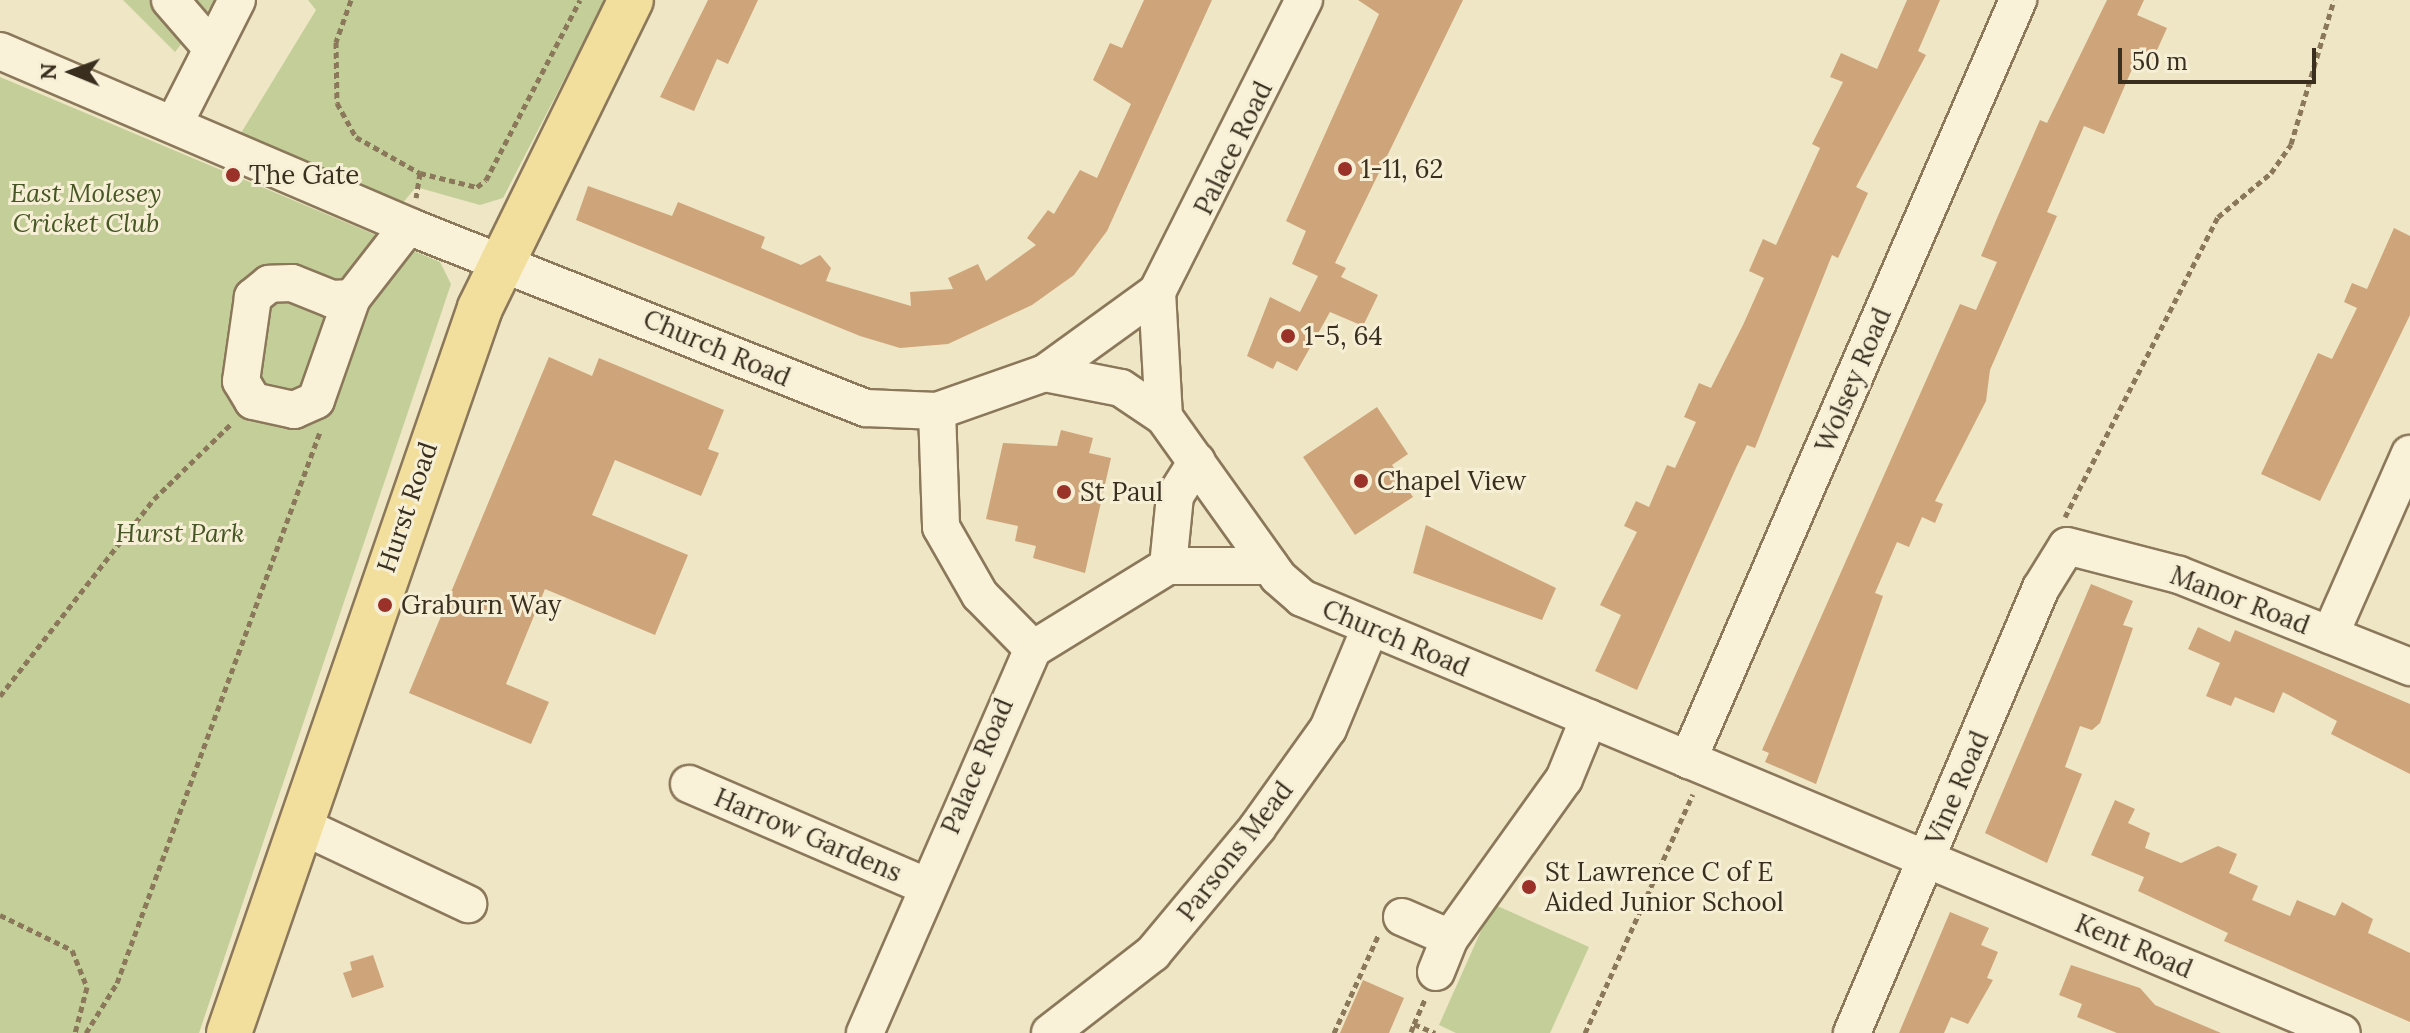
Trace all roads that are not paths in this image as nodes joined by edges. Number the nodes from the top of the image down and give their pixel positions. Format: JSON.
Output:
{"nodes":[{"id":1,"x":237,"y":0,"type":"edge"},
{"id":2,"x":631,"y":0,"type":"edge"},
{"id":3,"x":1304,"y":0,"type":"edge"},
{"id":4,"x":2018,"y":0,"type":"edge"},
{"id":5,"x":168,"y":1,"type":"edge"},
{"id":6,"x":209,"y":45,"type":"junction"},
{"id":7,"x":0,"y":51,"type":"edge"},
{"id":8,"x":174,"y":124,"type":"junction"},
{"id":9,"x":408,"y":226,"type":"junction"},
{"id":10,"x":501,"y":261,"type":"junction"},
{"id":11,"x":1157,"y":292,"type":"junction"},
{"id":12,"x":352,"y":298,"type":"junction"},
{"id":13,"x":1045,"y":373,"type":"junction"},
{"id":14,"x":937,"y":411,"type":"junction"},
{"id":15,"x":1164,"y":417,"type":"junction"},
{"id":16,"x":2410,"y":454,"type":"edge"},
{"id":17,"x":1197,"y":461,"type":"junction"},
{"id":18,"x":2067,"y":546,"type":"joint"},
{"id":19,"x":1168,"y":566,"type":"junction"},
{"id":20,"x":1270,"y":566,"type":"junction"},
{"id":21,"x":1370,"y":628,"type":"junction"},
{"id":22,"x":2330,"y":635,"type":"junction"},
{"id":23,"x":1033,"y":649,"type":"junction"},
{"id":24,"x":2410,"y":667,"type":"edge"},
{"id":25,"x":1589,"y":718,"type":"junction"},
{"id":26,"x":1697,"y":764,"type":"junction"},
{"id":27,"x":689,"y":784,"type":"dead end"},
{"id":28,"x":300,"y":825,"type":"junction"},
{"id":29,"x":1926,"y":860,"type":"junction"},
{"id":30,"x":926,"y":886,"type":"junction"},
{"id":31,"x":468,"y":904,"type":"dead end"},
{"id":32,"x":1402,"y":917,"type":"road end"},
{"id":33,"x":1450,"y":938,"type":"junction"},
{"id":34,"x":1436,"y":972,"type":"dead end"},
{"id":35,"x":229,"y":1033,"type":"edge"},
{"id":36,"x":865,"y":1033,"type":"edge"},
{"id":37,"x":1050,"y":1033,"type":"edge"},
{"id":38,"x":1852,"y":1033,"type":"edge"},
{"id":39,"x":2342,"y":1033,"type":"edge"}],
"edges":[{"from":1,"to":6,"type":"street"},
{"from":2,"to":10,"type":"main road","name":"Hurst Road"},
{"from":3,"to":11,"type":"street","name":"Palace Road"},
{"from":4,"to":26,"type":"street","name":"Wolsey Road"},
{"from":5,"to":6,"type":"street"},
{"from":6,"to":8,"type":"street"},
{"from":7,"to":8,"type":"street"},
{"from":8,"to":9,"type":"street"},
{"from":9,"to":10,"type":"street"},
{"from":9,"to":12,"type":"street"},
{"from":10,"to":14,"type":"street","name":"Church Road"},
{"from":10,"to":28,"type":"main road","name":"Hurst Road"},
{"from":11,"to":13,"type":"street","name":"Palace Road"},
{"from":11,"to":15,"type":"street","name":"Palace Road"},
{"from":12,"to":12,"type":"street"},
{"from":13,"to":14,"type":"street","name":"Church Road"},
{"from":13,"to":15,"type":"street","name":"Church Road"},
{"from":14,"to":23,"type":"street"},
{"from":15,"to":17,"type":"street","name":"Church Road"},
{"from":16,"to":22,"type":"street"},
{"from":17,"to":19,"type":"street"},
{"from":17,"to":20,"type":"street","name":"Church Road"},
{"from":18,"to":22,"type":"street","name":"Manor Road"},
{"from":18,"to":29,"type":"street","name":"Vine Road"},
{"from":19,"to":20,"type":"street"},
{"from":19,"to":23,"type":"street"},
{"from":20,"to":21,"type":"street","name":"Church Road"},
{"from":21,"to":25,"type":"street","name":"Church Road"},
{"from":21,"to":37,"type":"street","name":"Parsons Mead"},
{"from":22,"to":24,"type":"street","name":"Manor Road"},
{"from":23,"to":30,"type":"street","name":"Palace Road"},
{"from":25,"to":26,"type":"street","name":"Church Road"},
{"from":25,"to":33,"type":"street"},
{"from":26,"to":29,"type":"street","name":"Church Road"},
{"from":27,"to":30,"type":"street","name":"Harrow Gardens"},
{"from":28,"to":31,"type":"street"},
{"from":28,"to":35,"type":"main road","name":"Hurst Road"},
{"from":29,"to":38,"type":"street","name":"Vine Road"},
{"from":29,"to":39,"type":"street","name":"Kent Road"},
{"from":30,"to":36,"type":"street","name":"Palace Road"},
{"from":32,"to":33,"type":"street"},
{"from":33,"to":34,"type":"street"}]}
